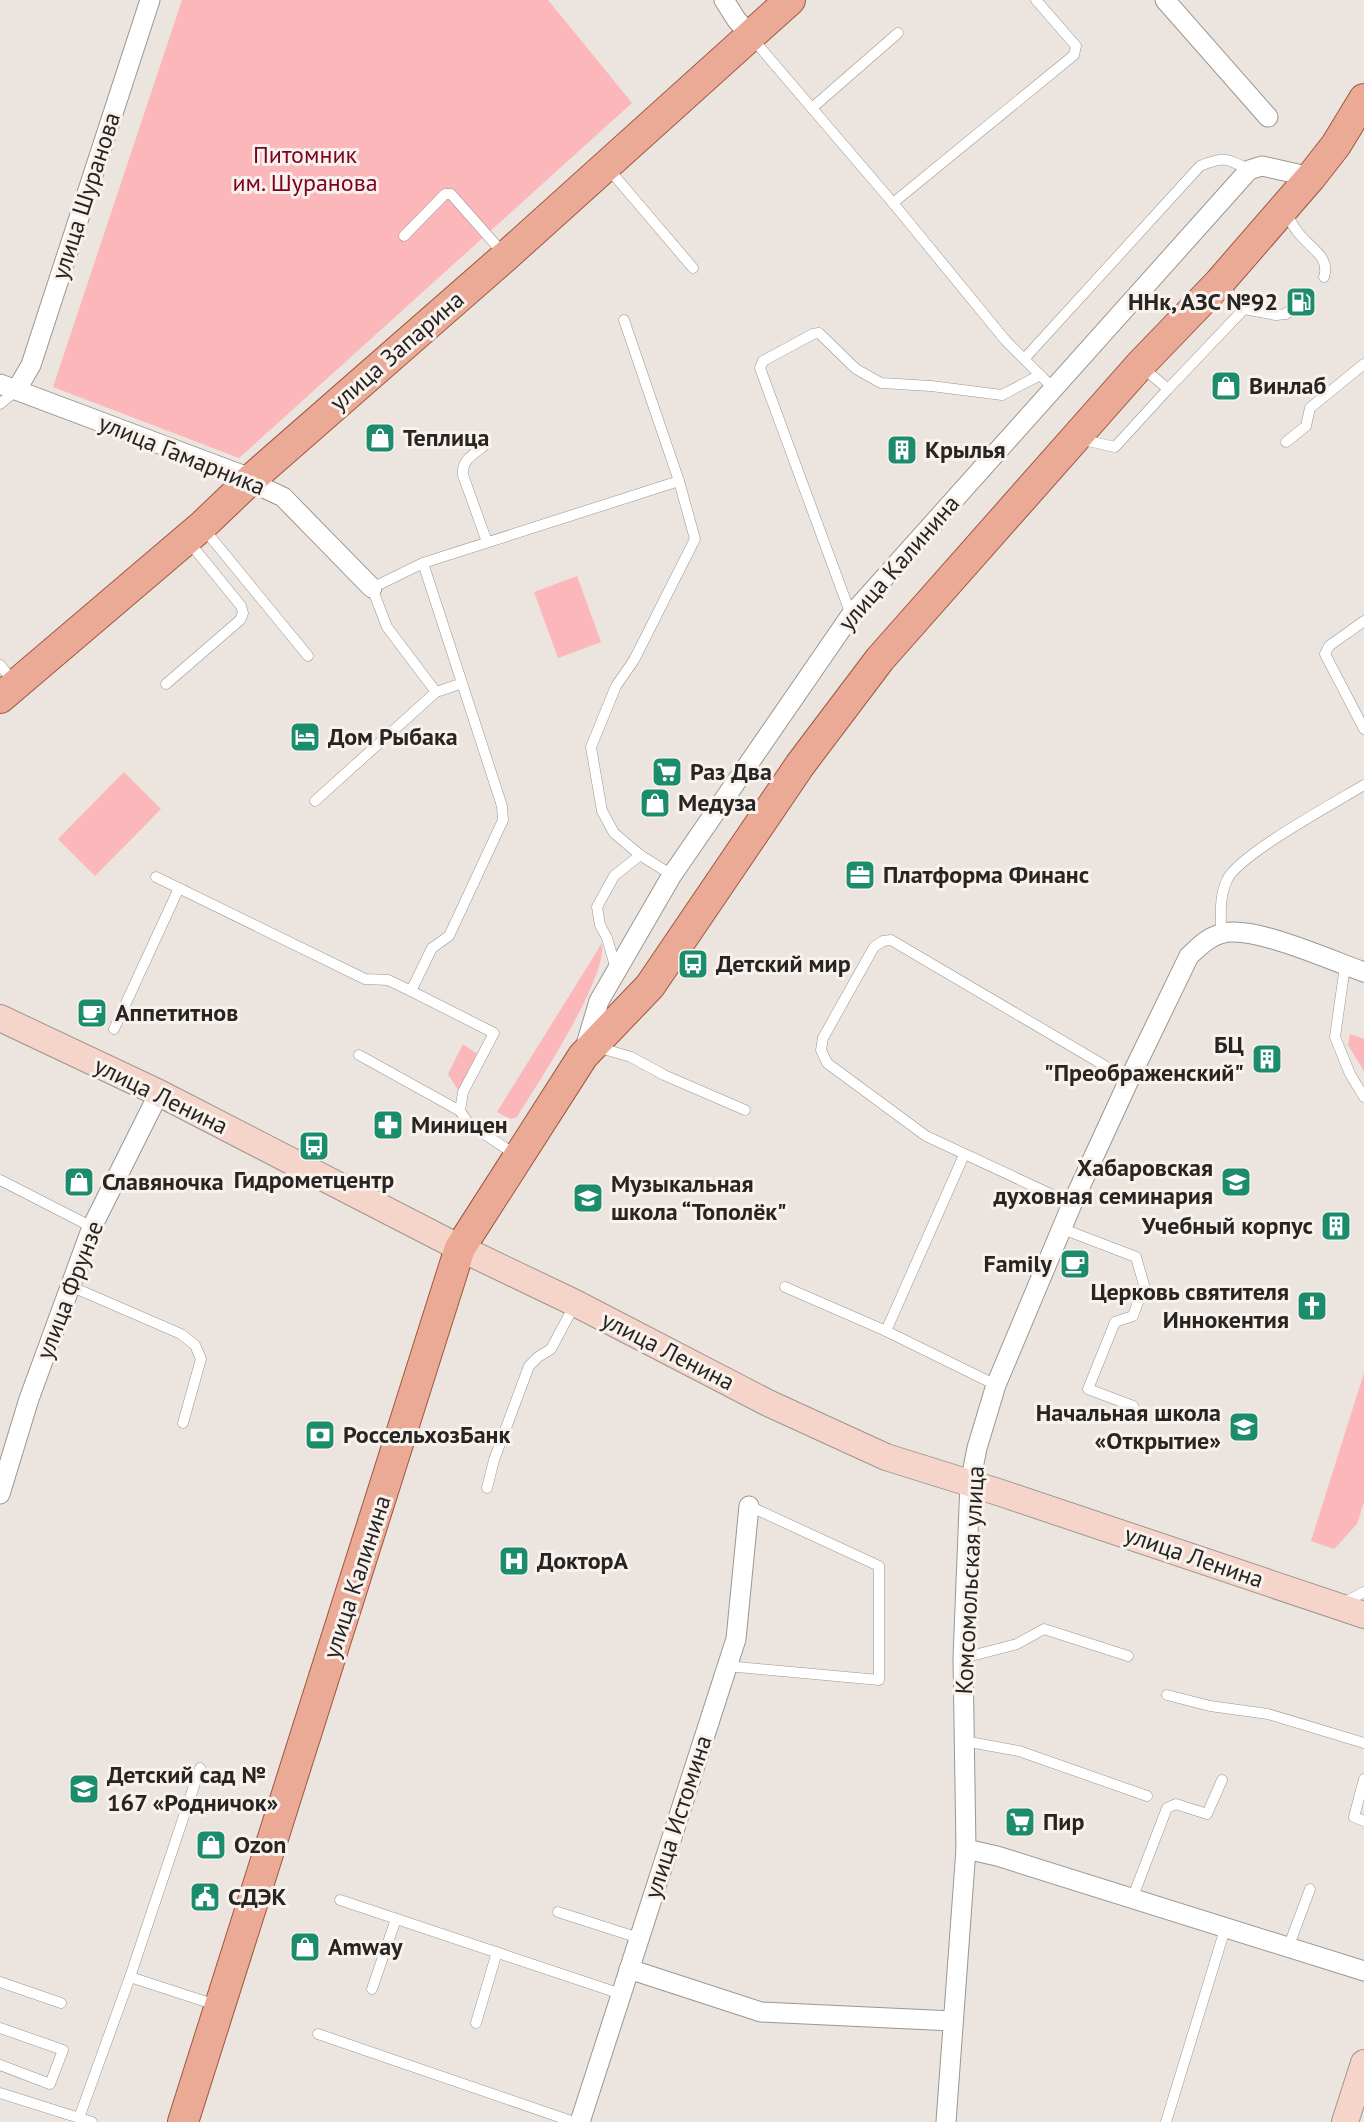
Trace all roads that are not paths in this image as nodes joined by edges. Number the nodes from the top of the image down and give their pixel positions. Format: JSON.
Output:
{"nodes":[{"id":1,"x":150,"y":0,"type":"edge"},
{"id":2,"x":724,"y":0,"type":"edge"},
{"id":3,"x":790,"y":0,"type":"edge"},
{"id":4,"x":1036,"y":0,"type":"edge"},
{"id":5,"x":1165,"y":0,"type":"edge"},
{"id":6,"x":898,"y":33,"type":"dead end"},
{"id":7,"x":750,"y":36,"type":"junction"},
{"id":8,"x":1364,"y":99,"type":"edge"},
{"id":9,"x":812,"y":108,"type":"junction"},
{"id":10,"x":1268,"y":117,"type":"dead end"},
{"id":11,"x":606,"y":166,"type":"junction"},
{"id":12,"x":1249,"y":170,"type":"junction"},
{"id":13,"x":1311,"y":177,"type":"junction"},
{"id":14,"x":893,"y":202,"type":"junction"},
{"id":15,"x":1284,"y":208,"type":"junction"},
{"id":16,"x":404,"y":236,"type":"dead end"},
{"id":17,"x":506,"y":256,"type":"junction"},
{"id":18,"x":693,"y":268,"type":"dead end"},
{"id":19,"x":1324,"y":277,"type":"dead end"},
{"id":20,"x":1219,"y":282,"type":"junction"},
{"id":21,"x":1302,"y":298,"type":"dead end"},
{"id":22,"x":1244,"y":309,"type":"junction"},
{"id":23,"x":624,"y":320,"type":"dead end"},
{"id":24,"x":1025,"y":358,"type":"junction"},
{"id":25,"x":1364,"y":364,"type":"edge"},
{"id":26,"x":1140,"y":365,"type":"junction"},
{"id":27,"x":1047,"y":381,"type":"junction"},
{"id":28,"x":9,"y":387,"type":"edge"},
{"id":29,"x":1168,"y":389,"type":"junction"},
{"id":30,"x":0,"y":404,"type":"edge"},
{"id":31,"x":1075,"y":438,"type":"junction"},
{"id":32,"x":1286,"y":442,"type":"dead end"},
{"id":33,"x":485,"y":445,"type":"dead end"},
{"id":34,"x":248,"y":481,"type":"junction"},
{"id":35,"x":679,"y":481,"type":"junction"},
{"id":36,"x":194,"y":532,"type":"junction"},
{"id":37,"x":487,"y":542,"type":"junction"},
{"id":38,"x":423,"y":563,"type":"junction"},
{"id":39,"x":372,"y":588,"type":"junction"},
{"id":40,"x":851,"y":615,"type":"junction"},
{"id":41,"x":1364,"y":621,"type":"edge"},
{"id":42,"x":307,"y":656,"type":"dead end"},
{"id":43,"x":5,"y":682,"type":"edge"},
{"id":44,"x":166,"y":684,"type":"dead end"},
{"id":45,"x":460,"y":684,"type":"junction"},
{"id":46,"x":436,"y":692,"type":"junction"},
{"id":47,"x":1364,"y":729,"type":"edge"},
{"id":48,"x":1364,"y":785,"type":"edge"},
{"id":49,"x":315,"y":801,"type":"dead end"},
{"id":50,"x":640,"y":855,"type":"junction"},
{"id":51,"x":672,"y":875,"type":"junction"},
{"id":52,"x":156,"y":877,"type":"dead end"},
{"id":53,"x":179,"y":888,"type":"junction"},
{"id":54,"x":1221,"y":933,"type":"junction"},
{"id":55,"x":1345,"y":966,"type":"junction"},
{"id":56,"x":616,"y":970,"type":"junction"},
{"id":57,"x":1364,"y":972,"type":"edge"},
{"id":58,"x":411,"y":991,"type":"junction"},
{"id":59,"x":0,"y":1018,"type":"edge"},
{"id":60,"x":114,"y":1029,"type":"dead end"},
{"id":61,"x":588,"y":1051,"type":"junction"},
{"id":62,"x":359,"y":1055,"type":"dead end"},
{"id":63,"x":1129,"y":1080,"type":"junction"},
{"id":64,"x":159,"y":1093,"type":"junction"},
{"id":65,"x":1364,"y":1097,"type":"edge"},
{"id":66,"x":745,"y":1110,"type":"dead end"},
{"id":67,"x":460,"y":1111,"type":"junction"},
{"id":68,"x":964,"y":1155,"type":"junction"},
{"id":69,"x":518,"y":1157,"type":"junction"},
{"id":70,"x":0,"y":1180,"type":"edge"},
{"id":71,"x":1072,"y":1204,"type":"junction"},
{"id":72,"x":92,"y":1227,"type":"junction"},
{"id":73,"x":1063,"y":1229,"type":"junction"},
{"id":74,"x":460,"y":1248,"type":"junction"},
{"id":75,"x":71,"y":1286,"type":"junction"},
{"id":76,"x":785,"y":1287,"type":"dead end"},
{"id":77,"x":575,"y":1303,"type":"junction"},
{"id":78,"x":886,"y":1331,"type":"junction"},
{"id":79,"x":996,"y":1385,"type":"junction"},
{"id":80,"x":1138,"y":1418,"type":"dead end"},
{"id":81,"x":183,"y":1423,"type":"dead end"},
{"id":82,"x":970,"y":1483,"type":"junction"},
{"id":83,"x":487,"y":1488,"type":"dead end"},
{"id":84,"x":0,"y":1494,"type":"edge"},
{"id":85,"x":748,"y":1506,"type":"joint"},
{"id":86,"x":1364,"y":1592,"type":"edge"},
{"id":87,"x":1338,"y":1606,"type":"junction"},
{"id":88,"x":1364,"y":1615,"type":"edge"},
{"id":89,"x":1128,"y":1656,"type":"dead end"},
{"id":90,"x":963,"y":1658,"type":"junction"},
{"id":91,"x":727,"y":1666,"type":"junction"},
{"id":92,"x":1167,"y":1695,"type":"dead end"},
{"id":93,"x":964,"y":1741,"type":"junction"},
{"id":94,"x":1364,"y":1743,"type":"edge"},
{"id":95,"x":200,"y":1768,"type":"dead end"},
{"id":96,"x":1364,"y":1779,"type":"edge"},
{"id":97,"x":1222,"y":1780,"type":"dead end"},
{"id":98,"x":1147,"y":1796,"type":"dead end"},
{"id":99,"x":1364,"y":1821,"type":"edge"},
{"id":100,"x":966,"y":1849,"type":"junction"},
{"id":101,"x":1310,"y":1889,"type":"dead end"},
{"id":102,"x":1132,"y":1899,"type":"junction"},
{"id":103,"x":340,"y":1900,"type":"dead end"},
{"id":104,"x":558,"y":1912,"type":"dead end"},
{"id":105,"x":396,"y":1919,"type":"junction"},
{"id":106,"x":1225,"y":1929,"type":"junction"},
{"id":107,"x":639,"y":1938,"type":"junction"},
{"id":108,"x":1288,"y":1948,"type":"junction"},
{"id":109,"x":497,"y":1952,"type":"junction"},
{"id":110,"x":629,"y":1969,"type":"junction"},
{"id":111,"x":1364,"y":1971,"type":"edge"},
{"id":112,"x":130,"y":1977,"type":"junction"},
{"id":113,"x":0,"y":1982,"type":"edge"},
{"id":114,"x":372,"y":1989,"type":"dead end"},
{"id":115,"x":621,"y":1994,"type":"junction"},
{"id":116,"x":61,"y":2003,"type":"dead end"},
{"id":117,"x":220,"y":2006,"type":"junction"},
{"id":118,"x":953,"y":2021,"type":"junction"},
{"id":119,"x":476,"y":2023,"type":"dead end"},
{"id":120,"x":0,"y":2028,"type":"edge"},
{"id":121,"x":318,"y":2034,"type":"dead end"},
{"id":122,"x":1364,"y":2063,"type":"edge"},
{"id":123,"x":0,"y":2065,"type":"edge"},
{"id":124,"x":0,"y":2093,"type":"edge"},
{"id":125,"x":79,"y":2118,"type":"junction"},
{"id":126,"x":92,"y":2122,"type":"edge"},
{"id":127,"x":183,"y":2122,"type":"edge"},
{"id":128,"x":573,"y":2122,"type":"edge"},
{"id":129,"x":580,"y":2122,"type":"edge"},
{"id":130,"x":946,"y":2122,"type":"edge"},
{"id":131,"x":1166,"y":2122,"type":"edge"},
{"id":132,"x":1345,"y":2122,"type":"edge"}],
"edges":[{"from":1,"to":28,"type":"street","name":"улица Шуранова"},
{"from":2,"to":7,"type":"street"},
{"from":3,"to":7,"type":"main road","name":"улица Запарина"},
{"from":4,"to":14,"type":"lane"},
{"from":5,"to":10,"type":"street"},
{"from":6,"to":9,"type":"lane"},
{"from":7,"to":9,"type":"lane"},
{"from":7,"to":11,"type":"main road","name":"улица Запарина"},
{"from":8,"to":13,"type":"main road","name":"улица Калинина"},
{"from":9,"to":14,"type":"lane"},
{"from":11,"to":17,"type":"main road","name":"улица Запарина"},
{"from":11,"to":18,"type":"lane"},
{"from":12,"to":13,"type":"street"},
{"from":12,"to":24,"type":"lane"},
{"from":12,"to":27,"type":"street","name":"улица Калинина"},
{"from":13,"to":15,"type":"main road","name":"улица Калинина"},
{"from":14,"to":24,"type":"lane"},
{"from":15,"to":19,"type":"lane"},
{"from":15,"to":20,"type":"main road","name":"улица Калинина"},
{"from":16,"to":17,"type":"lane"},
{"from":17,"to":34,"type":"main road","name":"улица Запарина"},
{"from":20,"to":22,"type":"lane"},
{"from":20,"to":26,"type":"main road","name":"улица Калинина"},
{"from":21,"to":22,"type":"lane"},
{"from":22,"to":29,"type":"lane"},
{"from":23,"to":35,"type":"lane"},
{"from":24,"to":27,"type":"lane"},
{"from":25,"to":32,"type":"lane"},
{"from":26,"to":29,"type":"lane"},
{"from":26,"to":31,"type":"main road","name":"улица Калинина"},
{"from":27,"to":40,"type":"street","name":"улица Калинина"},
{"from":27,"to":40,"type":"lane"},
{"from":28,"to":30,"type":"lane"},
{"from":28,"to":34,"type":"street","name":"улица Гамарника"},
{"from":29,"to":31,"type":"lane"},
{"from":31,"to":61,"type":"main road","name":"улица Калинина"},
{"from":33,"to":37,"type":"lane"},
{"from":34,"to":36,"type":"main road","name":"улица Запарина"},
{"from":34,"to":39,"type":"street","name":"улица Гамарника"},
{"from":35,"to":37,"type":"lane"},
{"from":35,"to":50,"type":"lane"},
{"from":36,"to":42,"type":"lane"},
{"from":36,"to":43,"type":"main road","name":"улица Запарина"},
{"from":36,"to":44,"type":"lane"},
{"from":37,"to":38,"type":"lane"},
{"from":38,"to":39,"type":"lane"},
{"from":38,"to":45,"type":"lane"},
{"from":39,"to":46,"type":"lane"},
{"from":40,"to":51,"type":"street","name":"улица Калинина"},
{"from":41,"to":47,"type":"lane"},
{"from":45,"to":46,"type":"lane"},
{"from":45,"to":58,"type":"lane"},
{"from":46,"to":49,"type":"lane"},
{"from":48,"to":54,"type":"lane"},
{"from":50,"to":51,"type":"lane"},
{"from":50,"to":56,"type":"lane"},
{"from":51,"to":56,"type":"street","name":"улица Калинина"},
{"from":52,"to":53,"type":"lane"},
{"from":53,"to":58,"type":"lane"},
{"from":53,"to":60,"type":"lane"},
{"from":54,"to":55,"type":"street"},
{"from":54,"to":63,"type":"street","name":"Комсомольская улица"},
{"from":55,"to":57,"type":"street"},
{"from":55,"to":65,"type":"lane"},
{"from":56,"to":61,"type":"street","name":"улица Калинина"},
{"from":58,"to":67,"type":"lane"},
{"from":59,"to":64,"type":"main road","name":"улица Ленина"},
{"from":61,"to":66,"type":"lane"},
{"from":61,"to":69,"type":"main road","name":"улица Калинина"},
{"from":62,"to":67,"type":"lane"},
{"from":63,"to":68,"type":"lane"},
{"from":63,"to":71,"type":"street","name":"Комсомольская улица"},
{"from":64,"to":72,"type":"street","name":"улица Фрунзе"},
{"from":64,"to":74,"type":"main road","name":"улица Ленина"},
{"from":67,"to":69,"type":"lane"},
{"from":68,"to":71,"type":"lane"},
{"from":68,"to":78,"type":"lane"},
{"from":69,"to":74,"type":"main road","name":"улица Калинина"},
{"from":70,"to":72,"type":"lane"},
{"from":71,"to":73,"type":"street","name":"Комсомольская улица"},
{"from":72,"to":75,"type":"street","name":"улица Фрунзе"},
{"from":73,"to":79,"type":"street","name":"Комсомольская улица"},
{"from":73,"to":80,"type":"lane"},
{"from":74,"to":77,"type":"main road","name":"улица Ленина"},
{"from":74,"to":117,"type":"main road","name":"улица Калинина"},
{"from":75,"to":81,"type":"lane"},
{"from":75,"to":84,"type":"street","name":"улица Фрунзе"},
{"from":76,"to":78,"type":"lane"},
{"from":77,"to":82,"type":"main road","name":"улица Ленина"},
{"from":77,"to":83,"type":"lane"},
{"from":78,"to":79,"type":"lane"},
{"from":79,"to":82,"type":"street","name":"Комсомольская улица"},
{"from":82,"to":87,"type":"main road","name":"улица Ленина"},
{"from":82,"to":90,"type":"street","name":"Комсомольская улица"},
{"from":85,"to":91,"type":"street","name":"улица Истомина"},
{"from":85,"to":91,"type":"lane"},
{"from":86,"to":87,"type":"lane"},
{"from":87,"to":88,"type":"main road","name":"улица Ленина"},
{"from":89,"to":90,"type":"lane"},
{"from":90,"to":93,"type":"street","name":"Комсомольская улица"},
{"from":91,"to":107,"type":"street","name":"улица Истомина"},
{"from":92,"to":94,"type":"lane"},
{"from":93,"to":98,"type":"lane"},
{"from":93,"to":100,"type":"street","name":"Комсомольская улица"},
{"from":95,"to":112,"type":"lane"},
{"from":96,"to":99,"type":"lane"},
{"from":97,"to":102,"type":"lane"},
{"from":100,"to":102,"type":"street"},
{"from":100,"to":118,"type":"street","name":"Комсомольская улица"},
{"from":101,"to":108,"type":"lane"},
{"from":102,"to":106,"type":"street"},
{"from":103,"to":105,"type":"lane"},
{"from":104,"to":107,"type":"lane"},
{"from":105,"to":109,"type":"lane"},
{"from":105,"to":114,"type":"lane"},
{"from":106,"to":108,"type":"street"},
{"from":106,"to":131,"type":"lane"},
{"from":107,"to":110,"type":"street","name":"улица Истомина"},
{"from":108,"to":111,"type":"street"},
{"from":109,"to":115,"type":"lane"},
{"from":109,"to":119,"type":"lane"},
{"from":110,"to":115,"type":"street","name":"улица Истомина"},
{"from":110,"to":118,"type":"street"},
{"from":112,"to":117,"type":"lane"},
{"from":112,"to":125,"type":"lane"},
{"from":113,"to":116,"type":"lane"},
{"from":115,"to":129,"type":"street","name":"улица Истомина"},
{"from":117,"to":127,"type":"main road","name":"улица Калинина"},
{"from":118,"to":130,"type":"street","name":"Комсомольская улица"},
{"from":120,"to":123,"type":"lane"},
{"from":121,"to":128,"type":"lane"},
{"from":122,"to":132,"type":"main road"},
{"from":124,"to":125,"type":"lane"},
{"from":125,"to":126,"type":"lane"}]}
